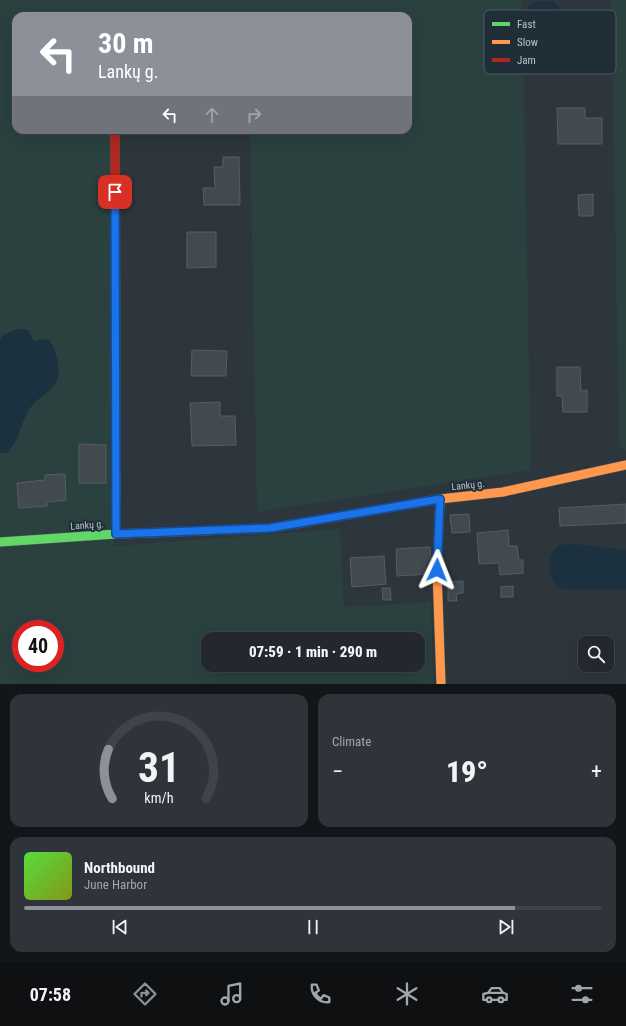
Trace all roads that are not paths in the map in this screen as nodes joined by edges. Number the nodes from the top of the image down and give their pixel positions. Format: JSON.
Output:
{"nodes":[{"id":1,"x":115,"y":134,"type":"edge"},
{"id":2,"x":626,"y":465,"type":"edge"},
{"id":3,"x":440,"y":499,"type":"junction"},
{"id":4,"x":116,"y":534,"type":"junction"},
{"id":5,"x":0,"y":542,"type":"edge"},
{"id":6,"x":441,"y":684,"type":"edge"}],
"edges":[{"from":1,"to":4,"type":"street"},
{"from":2,"to":3,"type":"street","name":"Lankų g."},
{"from":3,"to":4,"type":"street","name":"Lankų g."},
{"from":3,"to":6,"type":"street"},
{"from":4,"to":5,"type":"street","name":"Lankų g."}]}
